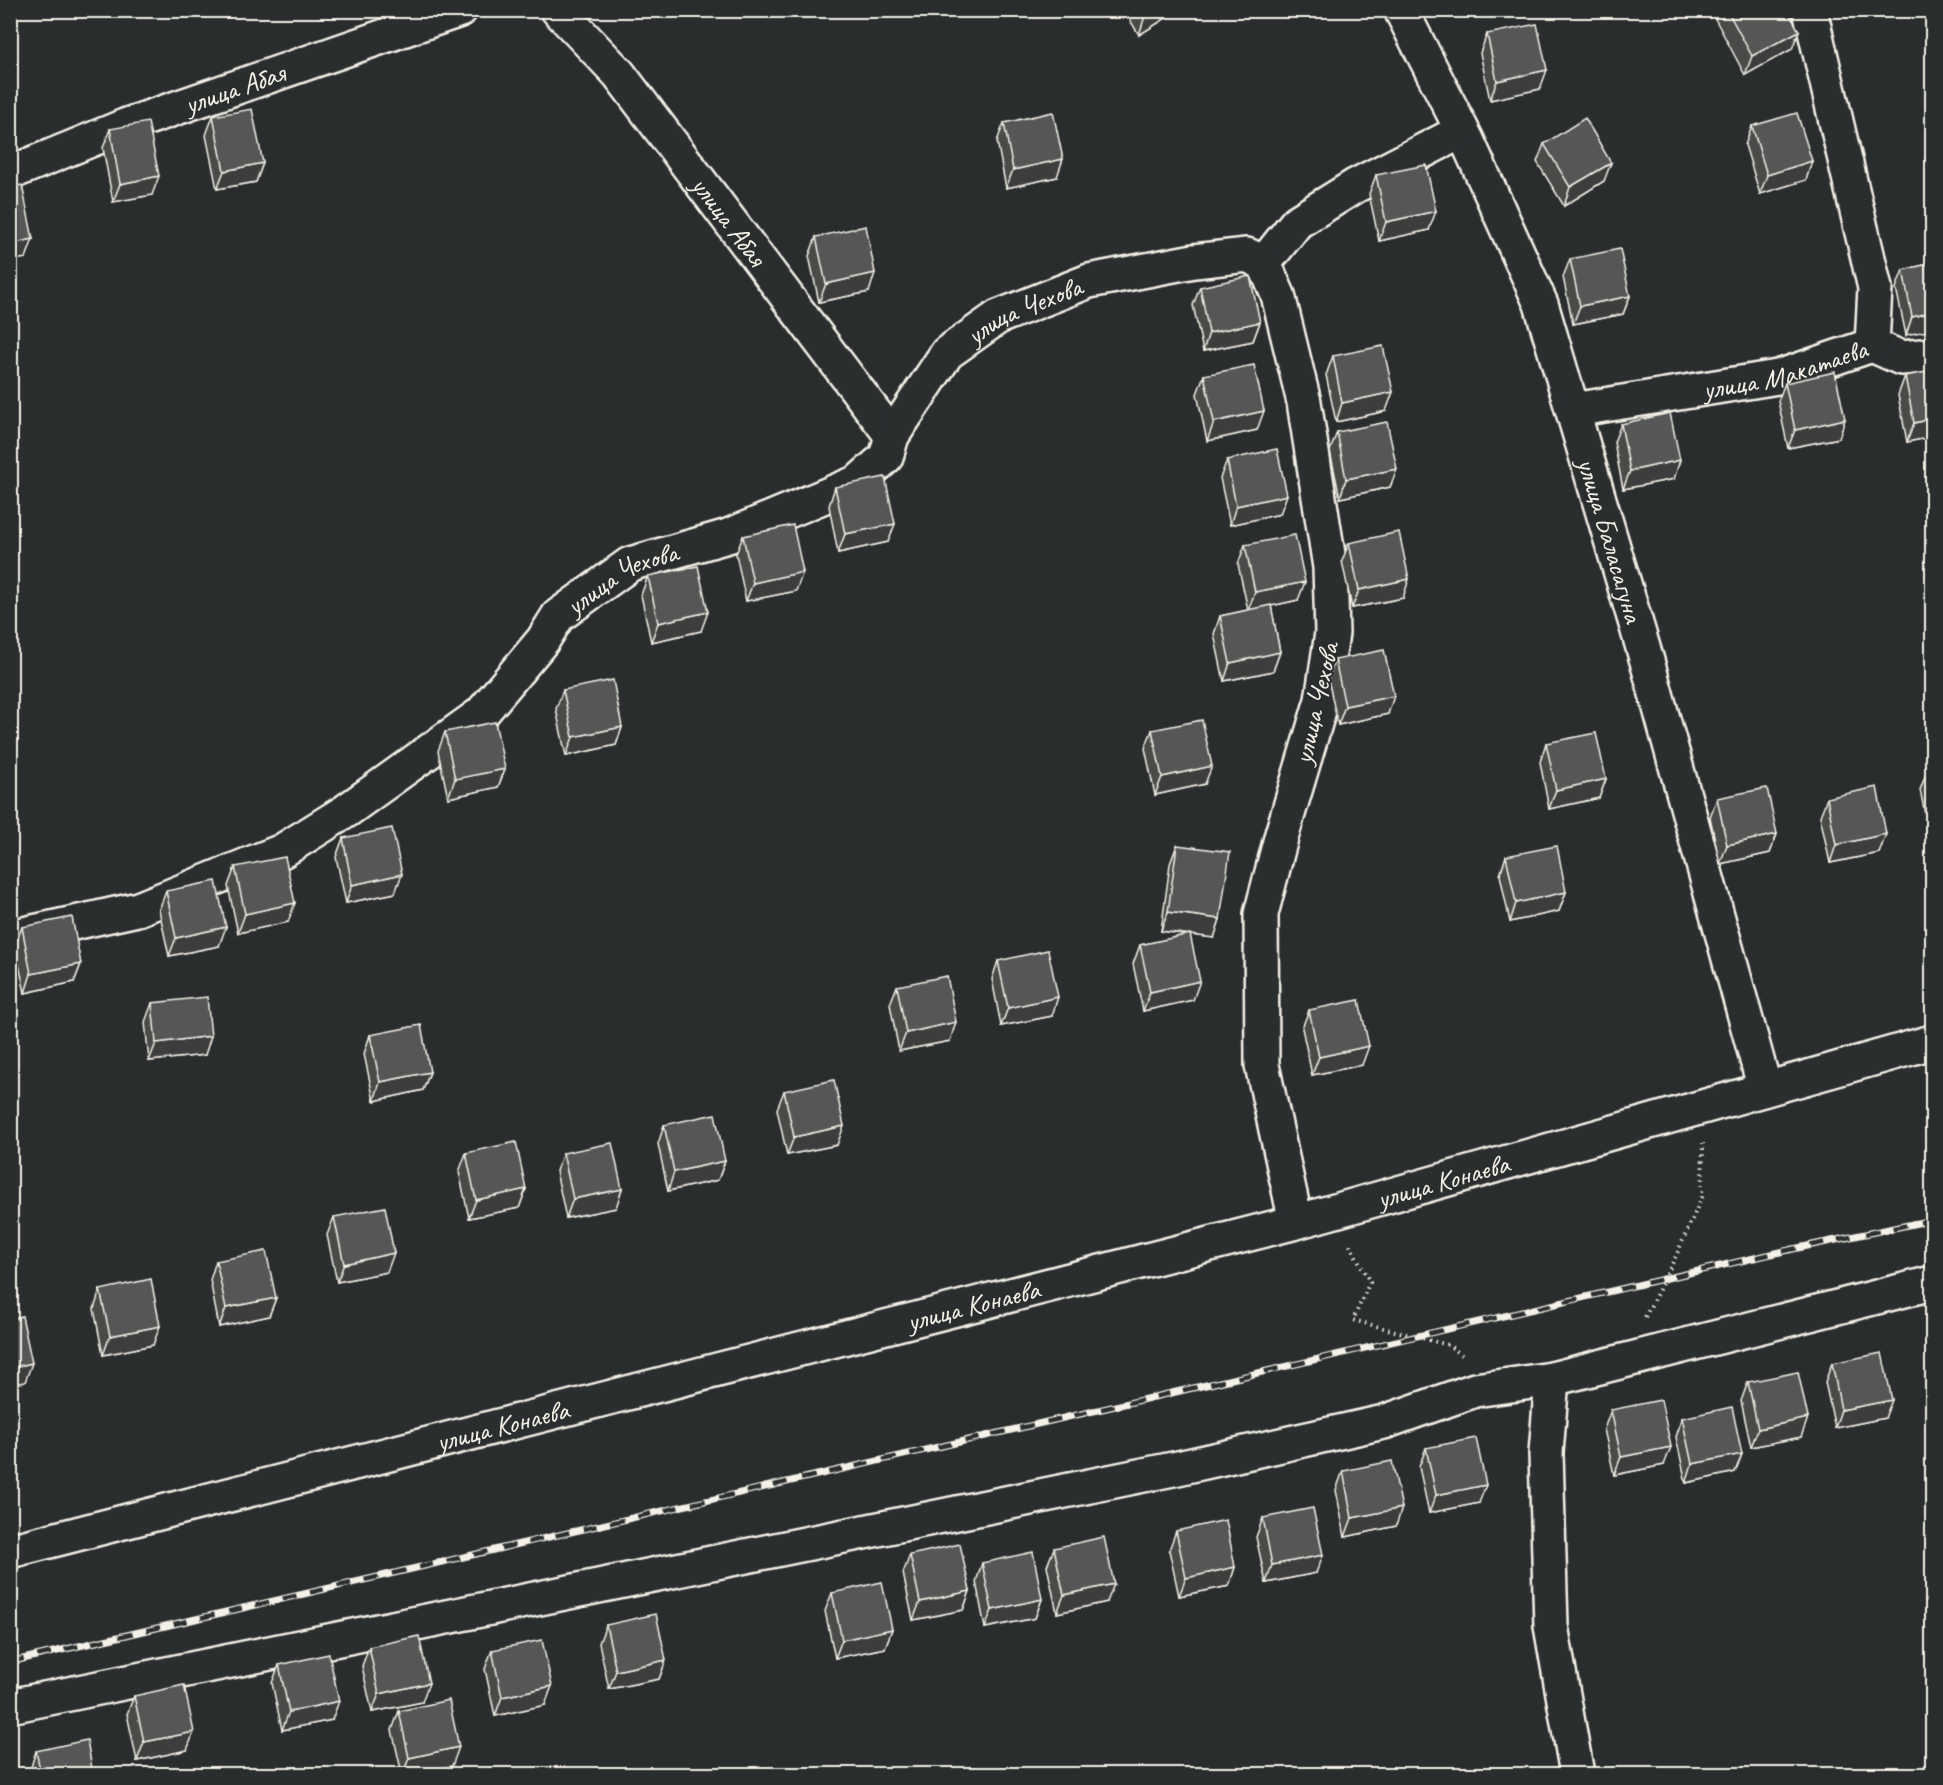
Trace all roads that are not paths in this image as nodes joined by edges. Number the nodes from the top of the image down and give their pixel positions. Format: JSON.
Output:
{"nodes":[{"id":1,"x":460,"y":10,"type":"edge"},
{"id":2,"x":558,"y":10,"type":"edge"},
{"id":3,"x":1401,"y":10,"type":"edge"},
{"id":4,"x":1810,"y":10,"type":"edge"},
{"id":5,"x":1462,"y":130,"type":"junction"},
{"id":6,"x":10,"y":172,"type":"edge"},
{"id":7,"x":1264,"y":263,"type":"junction"},
{"id":8,"x":1872,"y":345,"type":"junction"},
{"id":9,"x":1932,"y":355,"type":"edge"},
{"id":10,"x":1573,"y":410,"type":"junction"},
{"id":11,"x":892,"y":436,"type":"junction"},
{"id":12,"x":10,"y":937,"type":"edge"},
{"id":13,"x":1932,"y":1042,"type":"edge"},
{"id":14,"x":1765,"y":1089,"type":"junction"},
{"id":15,"x":1308,"y":1218,"type":"junction"},
{"id":16,"x":1932,"y":1283,"type":"edge"},
{"id":17,"x":1552,"y":1379,"type":"junction"},
{"id":18,"x":10,"y":1551,"type":"edge"},
{"id":19,"x":10,"y":1706,"type":"edge"},
{"id":20,"x":1577,"y":1774,"type":"edge"}],
"edges":[{"from":1,"to":6,"type":"street","name":"улица Абая"},
{"from":2,"to":11,"type":"street","name":"улица Абая"},
{"from":3,"to":5,"type":"street","name":"улица Баласагуна"},
{"from":4,"to":8,"type":"street","name":"улица Макатаева"},
{"from":5,"to":7,"type":"street"},
{"from":5,"to":10,"type":"street","name":"улица Баласагуна"},
{"from":7,"to":11,"type":"street","name":"улица Чехова"},
{"from":7,"to":15,"type":"street","name":"улица Чехова"},
{"from":8,"to":9,"type":"street"},
{"from":8,"to":10,"type":"street","name":"улица Макатаева"},
{"from":10,"to":14,"type":"street","name":"улица Баласагуна"},
{"from":11,"to":12,"type":"street","name":"улица Чехова"},
{"from":13,"to":14,"type":"street","name":"улица Конаева"},
{"from":14,"to":15,"type":"street","name":"улица Конаева"},
{"from":15,"to":18,"type":"street","name":"улица Конаева"},
{"from":16,"to":17,"type":"street"},
{"from":17,"to":19,"type":"street"},
{"from":17,"to":20,"type":"street"}]}
